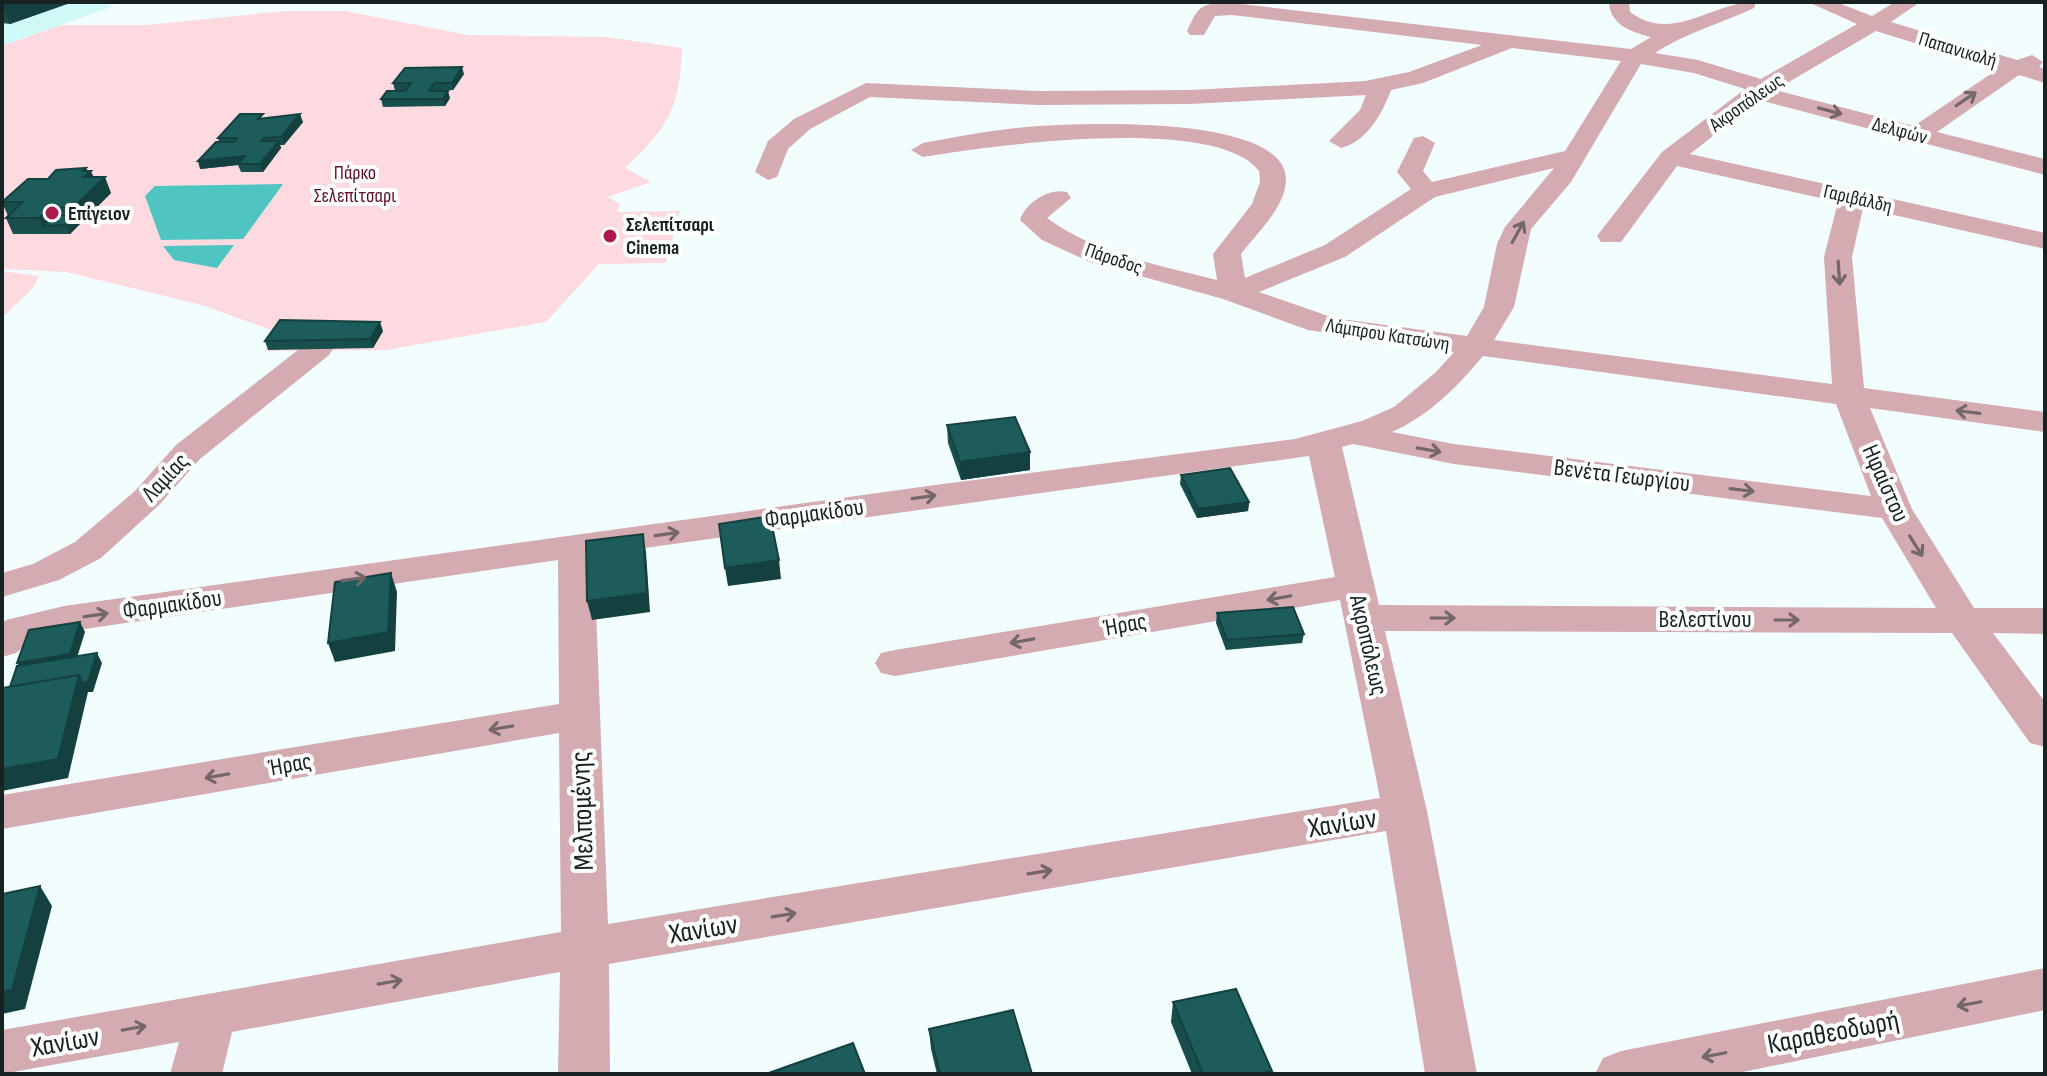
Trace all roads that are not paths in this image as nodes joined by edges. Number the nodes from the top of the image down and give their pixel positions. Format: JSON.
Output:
{"nodes":[{"id":1,"x":1619,"y":2,"type":"edge"},
{"id":2,"x":1818,"y":2,"type":"edge"},
{"id":3,"x":1910,"y":2,"type":"edge"},
{"id":4,"x":1747,"y":4,"type":"dead end"},
{"id":5,"x":1356,"y":8,"type":"edge"},
{"id":6,"x":1870,"y":22,"type":"junction"},
{"id":7,"x":1197,"y":31,"type":"dead end"},
{"id":8,"x":1671,"y":33,"type":"junction"},
{"id":9,"x":1513,"y":40,"type":"junction"},
{"id":10,"x":1635,"y":56,"type":"junction"},
{"id":11,"x":2045,"y":58,"type":"edge"},
{"id":12,"x":2017,"y":67,"type":"junction"},
{"id":13,"x":2045,"y":76,"type":"edge"},
{"id":14,"x":1381,"y":86,"type":"junction"},
{"id":15,"x":1759,"y":89,"type":"junction"},
{"id":16,"x":1919,"y":134,"type":"junction"},
{"id":17,"x":1341,"y":141,"type":"dead end"},
{"id":18,"x":1423,"y":143,"type":"dead end"},
{"id":19,"x":923,"y":150,"type":"dead end"},
{"id":20,"x":1574,"y":156,"type":"junction"},
{"id":21,"x":1671,"y":157,"type":"junction"},
{"id":22,"x":2045,"y":167,"type":"edge"},
{"id":23,"x":768,"y":172,"type":"dead end"},
{"id":24,"x":1426,"y":191,"type":"junction"},
{"id":25,"x":1852,"y":197,"type":"junction"},
{"id":26,"x":1058,"y":198,"type":"dead end"},
{"id":27,"x":1611,"y":236,"type":"dead end"},
{"id":28,"x":2045,"y":241,"type":"edge"},
{"id":29,"x":1233,"y":293,"type":"junction"},
{"id":30,"x":1475,"y":347,"type":"junction"},
{"id":31,"x":318,"y":349,"type":"edge"},
{"id":32,"x":1849,"y":397,"type":"junction"},
{"id":33,"x":2045,"y":422,"type":"edge"},
{"id":34,"x":1338,"y":438,"type":"junction"},
{"id":35,"x":1894,"y":509,"type":"junction"},
{"id":36,"x":576,"y":548,"type":"junction"},
{"id":37,"x":2,"y":585,"type":"edge"},
{"id":38,"x":1360,"y":602,"type":"junction"},
{"id":39,"x":1962,"y":620,"type":"junction"},
{"id":40,"x":2045,"y":621,"type":"edge"},
{"id":41,"x":11,"y":637,"type":"edge"},
{"id":42,"x":895,"y":663,"type":"dead end"},
{"id":43,"x":578,"y":715,"type":"junction"},
{"id":44,"x":2045,"y":732,"type":"edge"},
{"id":45,"x":1405,"y":811,"type":"junction"},
{"id":46,"x":2,"y":812,"type":"edge"},
{"id":47,"x":585,"y":948,"type":"junction"},
{"id":48,"x":2045,"y":989,"type":"edge"},
{"id":49,"x":212,"y":1013,"type":"junction"},
{"id":50,"x":2,"y":1052,"type":"edge"},
{"id":51,"x":196,"y":1074,"type":"edge"},
{"id":52,"x":584,"y":1074,"type":"edge"},
{"id":53,"x":1451,"y":1074,"type":"edge"},
{"id":54,"x":1621,"y":1074,"type":"edge"}],
"edges":[{"from":1,"to":8,"type":"street"},
{"from":2,"to":6,"type":"street","name":"Παπανικολή"},
{"from":3,"to":6,"type":"street","name":"Ακροπόλεως"},
{"from":4,"to":8,"type":"street"},
{"from":5,"to":7,"type":"street","name":"Δελφών"},
{"from":5,"to":9,"type":"street","name":"Δελφών"},
{"from":6,"to":12,"type":"street","name":"Παπανικολή"},
{"from":6,"to":15,"type":"street","name":"Ακροπόλεως"},
{"from":8,"to":10,"type":"street"},
{"from":9,"to":10,"type":"street","name":"Δελφών"},
{"from":9,"to":14,"type":"street"},
{"from":10,"to":15,"type":"street","name":"Δελφών"},
{"from":10,"to":20,"type":"street"},
{"from":11,"to":12,"type":"street"},
{"from":12,"to":13,"type":"street","name":"Παπανικολή"},
{"from":16,"to":12,"type":"street","one_way":true},
{"from":14,"to":17,"type":"street"},
{"from":14,"to":23,"type":"street"},
{"from":15,"to":16,"type":"street","name":"Δελφών","one_way":true},
{"from":15,"to":21,"type":"street","name":"Ακροπόλεως"},
{"from":16,"to":22,"type":"street","name":"Δελφών"},
{"from":18,"to":24,"type":"street"},
{"from":19,"to":29,"type":"street"},
{"from":20,"to":24,"type":"street"},
{"from":30,"to":20,"type":"street","one_way":true},
{"from":21,"to":25,"type":"street","name":"Γαριβάλδη"},
{"from":21,"to":27,"type":"street","name":"Ακροπόλεως"},
{"from":24,"to":29,"type":"street"},
{"from":25,"to":28,"type":"street","name":"Γαριβάλδη"},
{"from":25,"to":32,"type":"street","name":"Ηφαίστου","one_way":true},
{"from":26,"to":29,"type":"street","name":"Πάροδος"},
{"from":29,"to":30,"type":"street","name":"Λάμπρου Κατσώνη"},
{"from":30,"to":32,"type":"street","name":"Λάμπρου Κατσώνη"},
{"from":30,"to":34,"type":"street"},
{"from":31,"to":37,"type":"street","name":"Λαμίας"},
{"from":33,"to":32,"type":"street","name":"Λάμπρου Κατσώνη","one_way":true},
{"from":32,"to":35,"type":"street","name":"Ηφαίστου"},
{"from":34,"to":35,"type":"street","name":"Βενέτα Γεωργίου","one_way":true},
{"from":36,"to":34,"type":"street","name":"Φαρμακίδου","one_way":true},
{"from":34,"to":38,"type":"street","name":"Ακροπόλεως"},
{"from":35,"to":39,"type":"street","name":"Ηφαίστου","one_way":true},
{"from":41,"to":36,"type":"street","name":"Φαρμακίδου","one_way":true},
{"from":36,"to":43,"type":"street","name":"Μελπομένης"},
{"from":38,"to":39,"type":"street","name":"Βελεστίνου","one_way":true},
{"from":38,"to":42,"type":"street","name":"Ήρας","one_way":true},
{"from":38,"to":45,"type":"street","name":"Ακροπόλεως"},
{"from":39,"to":40,"type":"street","name":"Βελεστίνου"},
{"from":39,"to":44,"type":"street","name":"Ηφαίστου"},
{"from":43,"to":46,"type":"street","name":"Ήρας","one_way":true},
{"from":43,"to":47,"type":"street","name":"Μελπομένης"},
{"from":47,"to":45,"type":"street","name":"Χανίων","one_way":true},
{"from":45,"to":53,"type":"street","name":"Ακροπόλεως"},
{"from":49,"to":47,"type":"street","name":"Χανίων","one_way":true},
{"from":47,"to":52,"type":"street","name":"Μελπομένης"},
{"from":48,"to":54,"type":"street","name":"Καραθεοδωρή","one_way":true},
{"from":50,"to":49,"type":"street","name":"Χανίων","one_way":true},
{"from":49,"to":51,"type":"street"}]}
